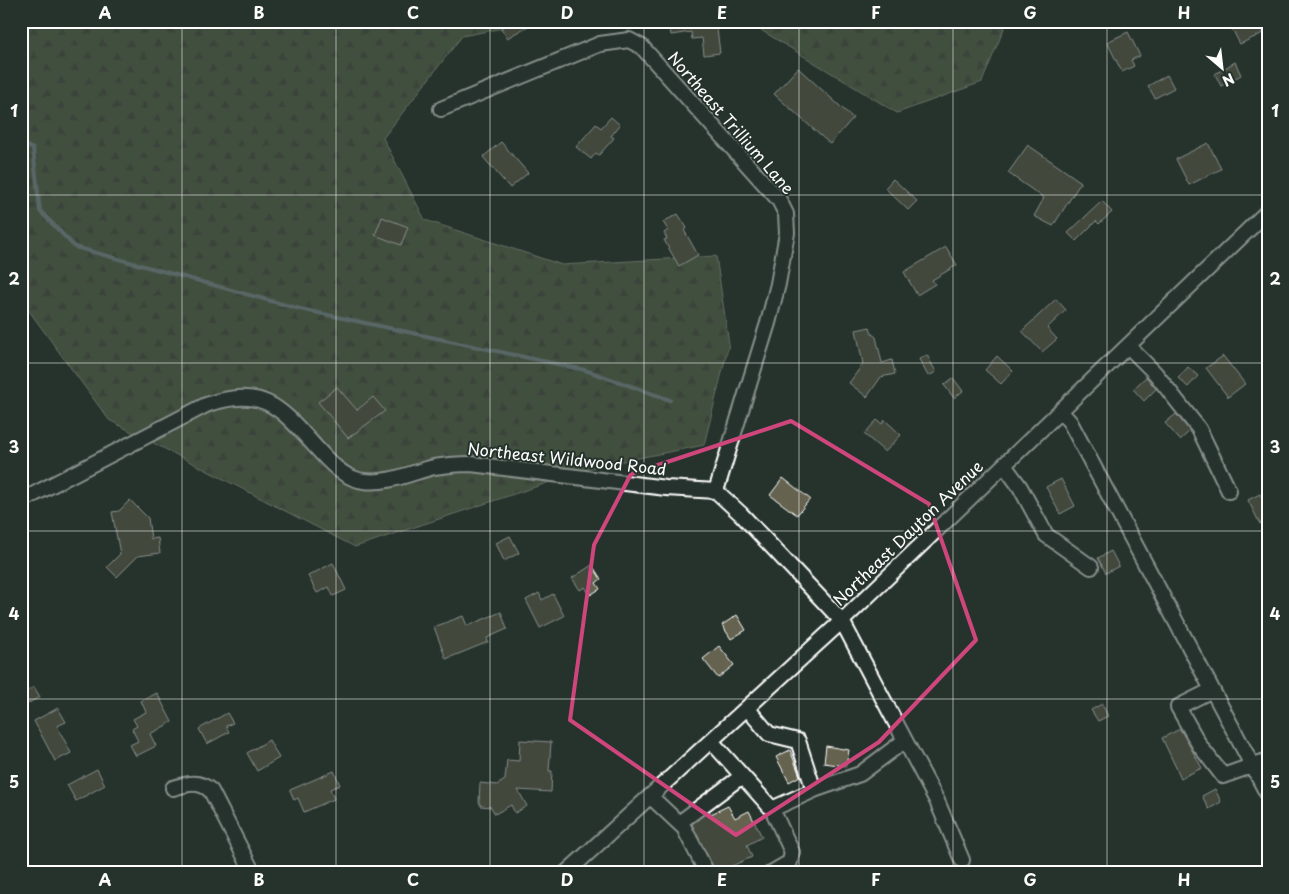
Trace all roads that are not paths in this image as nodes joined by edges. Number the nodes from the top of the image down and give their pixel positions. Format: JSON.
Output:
{"nodes":[{"id":1,"x":441,"y":109,"type":"dead end"},
{"id":2,"x":1268,"y":211,"type":"edge"},
{"id":3,"x":1128,"y":346,"type":"junction"},
{"id":4,"x":1060,"y":410,"type":"junction"},
{"id":5,"x":1004,"y":465,"type":"junction"},
{"id":6,"x":716,"y":491,"type":"junction"},
{"id":7,"x":1229,"y":491,"type":"dead end"},
{"id":8,"x":22,"y":498,"type":"edge"},
{"id":9,"x":1091,"y":567,"type":"dead end"},
{"id":10,"x":842,"y":621,"type":"junction"},
{"id":11,"x":1212,"y":690,"type":"junction"},
{"id":12,"x":747,"y":708,"type":"junction"},
{"id":13,"x":711,"y":741,"type":"junction"},
{"id":14,"x":904,"y":741,"type":"junction"},
{"id":15,"x":1268,"y":760,"type":"edge"},
{"id":16,"x":1253,"y":767,"type":"junction"},
{"id":17,"x":742,"y":776,"type":"junction"},
{"id":18,"x":173,"y":788,"type":"dead end"},
{"id":19,"x":814,"y":790,"type":"junction"},
{"id":20,"x":1268,"y":795,"type":"edge"},
{"id":21,"x":651,"y":796,"type":"junction"},
{"id":22,"x":772,"y":809,"type":"junction"},
{"id":23,"x":679,"y":823,"type":"junction"},
{"id":24,"x":962,"y":860,"type":"dead end"},
{"id":25,"x":253,"y":873,"type":"edge"},
{"id":26,"x":566,"y":873,"type":"edge"},
{"id":27,"x":707,"y":873,"type":"edge"},
{"id":28,"x":771,"y":873,"type":"edge"}],
"edges":[{"from":1,"to":6,"type":"street","name":"Northeast Trillium Lane"},
{"from":2,"to":3,"type":"street","name":"Northeast Dayton Avenue"},
{"from":3,"to":4,"type":"street","name":"Northeast Dayton Avenue"},
{"from":3,"to":7,"type":"street"},
{"from":4,"to":5,"type":"street","name":"Northeast Dayton Avenue"},
{"from":4,"to":11,"type":"street"},
{"from":5,"to":9,"type":"street"},
{"from":5,"to":10,"type":"street","name":"Northeast Dayton Avenue"},
{"from":6,"to":8,"type":"street","name":"Northeast Wildwood Road"},
{"from":6,"to":10,"type":"street"},
{"from":10,"to":12,"type":"street","name":"Northeast Dayton Avenue"},
{"from":10,"to":14,"type":"street"},
{"from":11,"to":16,"type":"street"},
{"from":11,"to":16,"type":"street"},
{"from":12,"to":13,"type":"street","name":"Northeast Dayton Avenue"},
{"from":12,"to":19,"type":"street"},
{"from":13,"to":17,"type":"street"},
{"from":13,"to":21,"type":"street","name":"Northeast Dayton Avenue"},
{"from":14,"to":19,"type":"street"},
{"from":14,"to":24,"type":"street"},
{"from":15,"to":16,"type":"street"},
{"from":16,"to":20,"type":"street"},
{"from":17,"to":22,"type":"street"},
{"from":17,"to":23,"type":"street"},
{"from":18,"to":25,"type":"street"},
{"from":19,"to":22,"type":"street"},
{"from":21,"to":23,"type":"street"},
{"from":21,"to":26,"type":"street","name":"Northeast Dayton Avenue"},
{"from":22,"to":28,"type":"street"},
{"from":23,"to":27,"type":"street"}]}
